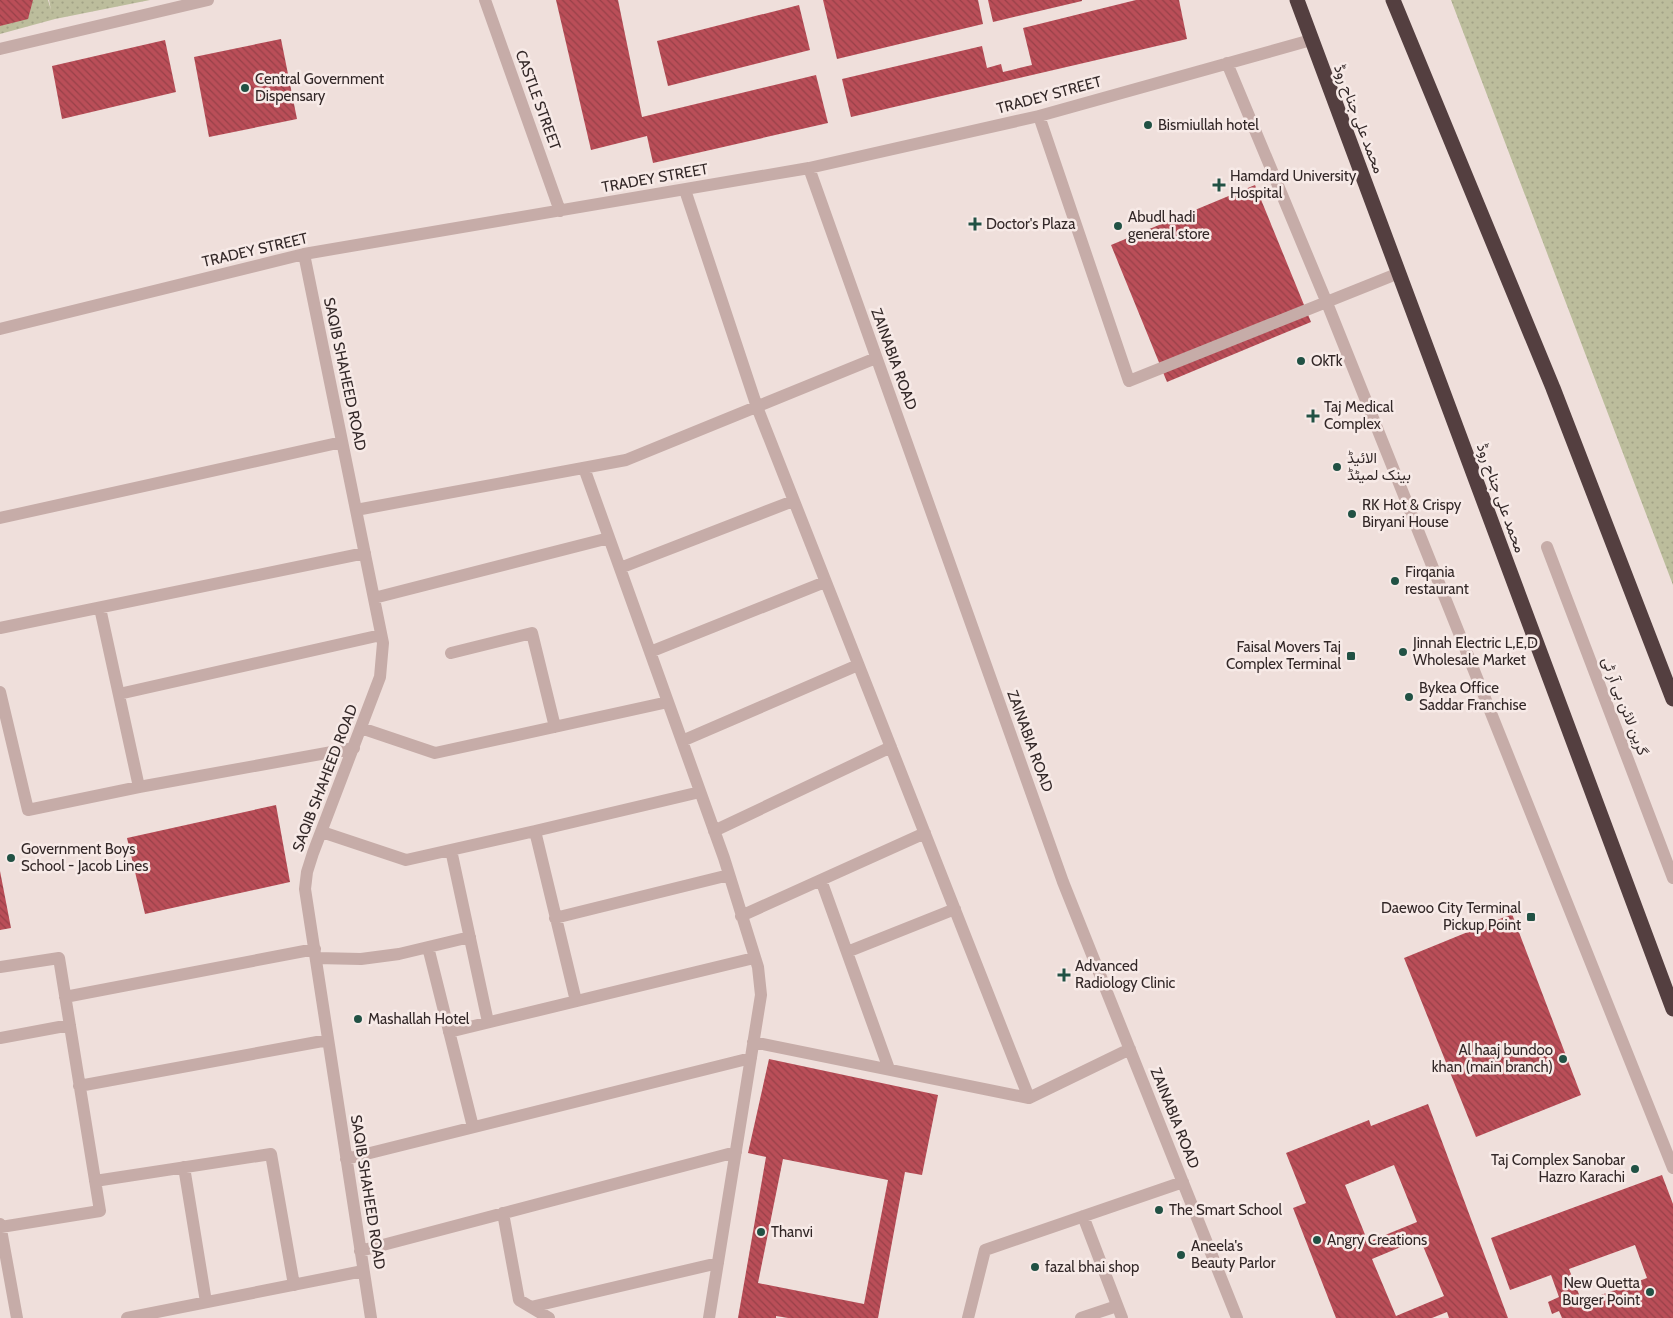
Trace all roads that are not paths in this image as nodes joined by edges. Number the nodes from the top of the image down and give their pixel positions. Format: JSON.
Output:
{"nodes":[{"id":1,"x":208,"y":0,"type":"edge"},
{"id":2,"x":485,"y":0,"type":"edge"},
{"id":3,"x":1296,"y":0,"type":"edge"},
{"id":4,"x":1393,"y":0,"type":"edge"},
{"id":5,"x":1311,"y":40,"type":"junction"},
{"id":6,"x":0,"y":49,"type":"edge"},
{"id":7,"x":1227,"y":63,"type":"junction"},
{"id":8,"x":1039,"y":116,"type":"junction"},
{"id":9,"x":809,"y":168,"type":"junction"},
{"id":10,"x":685,"y":190,"type":"junction"},
{"id":11,"x":560,"y":211,"type":"junction"},
{"id":12,"x":304,"y":254,"type":"junction"},
{"id":13,"x":1398,"y":273,"type":"junction"},
{"id":14,"x":1327,"y":303,"type":"junction"},
{"id":15,"x":0,"y":329,"type":"edge"},
{"id":16,"x":876,"y":358,"type":"junction"},
{"id":17,"x":757,"y":407,"type":"junction"},
{"id":18,"x":342,"y":442,"type":"junction"},
{"id":19,"x":584,"y":468,"type":"junction"},
{"id":20,"x":792,"y":501,"type":"junction"},
{"id":21,"x":356,"y":510,"type":"junction"},
{"id":22,"x":0,"y":518,"type":"edge"},
{"id":23,"x":609,"y":538,"type":"junction"},
{"id":24,"x":1547,"y":547,"type":"dead end"},
{"id":25,"x":365,"y":553,"type":"junction"},
{"id":26,"x":620,"y":568,"type":"junction"},
{"id":27,"x":825,"y":582,"type":"junction"},
{"id":28,"x":374,"y":598,"type":"junction"},
{"id":29,"x":100,"y":608,"type":"junction"},
{"id":30,"x":0,"y":628,"type":"edge"},
{"id":31,"x":382,"y":635,"type":"junction"},
{"id":32,"x":650,"y":652,"type":"junction"},
{"id":33,"x":451,"y":653,"type":"dead end"},
{"id":34,"x":858,"y":664,"type":"junction"},
{"id":35,"x":0,"y":692,"type":"edge"},
{"id":36,"x":119,"y":694,"type":"junction"},
{"id":37,"x":1673,"y":699,"type":"edge"},
{"id":38,"x":668,"y":702,"type":"junction"},
{"id":39,"x":555,"y":726,"type":"junction"},
{"id":40,"x":361,"y":728,"type":"junction"},
{"id":41,"x":682,"y":741,"type":"junction"},
{"id":42,"x":891,"y":747,"type":"junction"},
{"id":43,"x":354,"y":748,"type":"junction"},
{"id":44,"x":139,"y":787,"type":"junction"},
{"id":45,"x":700,"y":792,"type":"junction"},
{"id":46,"x":535,"y":830,"type":"junction"},
{"id":47,"x":714,"y":831,"type":"junction"},
{"id":48,"x":322,"y":832,"type":"junction"},
{"id":49,"x":925,"y":832,"type":"junction"},
{"id":50,"x":451,"y":850,"type":"junction"},
{"id":51,"x":729,"y":875,"type":"junction"},
{"id":52,"x":1673,"y":878,"type":"edge"},
{"id":53,"x":821,"y":880,"type":"junction"},
{"id":54,"x":955,"y":909,"type":"junction"},
{"id":55,"x":741,"y":916,"type":"junction"},
{"id":56,"x":555,"y":918,"type":"junction"},
{"id":57,"x":470,"y":937,"type":"junction"},
{"id":58,"x":428,"y":947,"type":"junction"},
{"id":59,"x":847,"y":952,"type":"junction"},
{"id":60,"x":315,"y":954,"type":"junction"},
{"id":61,"x":754,"y":958,"type":"junction"},
{"id":62,"x":0,"y":967,"type":"edge"},
{"id":63,"x":65,"y":997,"type":"junction"},
{"id":64,"x":576,"y":1001,"type":"junction"},
{"id":65,"x":1673,"y":1009,"type":"edge"},
{"id":66,"x":488,"y":1022,"type":"junction"},
{"id":67,"x":70,"y":1026,"type":"junction"},
{"id":68,"x":449,"y":1032,"type":"junction"},
{"id":69,"x":0,"y":1038,"type":"edge"},
{"id":70,"x":328,"y":1040,"type":"junction"},
{"id":71,"x":753,"y":1042,"type":"junction"},
{"id":72,"x":1130,"y":1049,"type":"junction"},
{"id":73,"x":751,"y":1058,"type":"junction"},
{"id":74,"x":889,"y":1069,"type":"junction"},
{"id":75,"x":80,"y":1086,"type":"junction"},
{"id":76,"x":1029,"y":1098,"type":"junction"},
{"id":77,"x":473,"y":1127,"type":"junction"},
{"id":78,"x":736,"y":1152,"type":"junction"},
{"id":79,"x":346,"y":1158,"type":"junction"},
{"id":80,"x":184,"y":1167,"type":"junction"},
{"id":81,"x":1673,"y":1168,"type":"edge"},
{"id":82,"x":94,"y":1181,"type":"junction"},
{"id":83,"x":1183,"y":1182,"type":"junction"},
{"id":84,"x":502,"y":1213,"type":"junction"},
{"id":85,"x":1082,"y":1216,"type":"junction"},
{"id":86,"x":0,"y":1226,"type":"edge"},
{"id":87,"x":360,"y":1251,"type":"junction"},
{"id":88,"x":718,"y":1264,"type":"junction"},
{"id":89,"x":364,"y":1271,"type":"junction"},
{"id":90,"x":294,"y":1285,"type":"junction"},
{"id":91,"x":206,"y":1302,"type":"junction"},
{"id":92,"x":531,"y":1307,"type":"junction"},
{"id":93,"x":187,"y":1312,"type":"edge"},
{"id":94,"x":1120,"y":1312,"type":"edge"},
{"id":95,"x":17,"y":1318,"type":"edge"},
{"id":96,"x":127,"y":1318,"type":"edge"},
{"id":97,"x":370,"y":1318,"type":"edge"},
{"id":98,"x":549,"y":1318,"type":"edge"},
{"id":99,"x":709,"y":1318,"type":"edge"},
{"id":100,"x":968,"y":1318,"type":"edge"},
{"id":101,"x":1080,"y":1318,"type":"edge"},
{"id":102,"x":1238,"y":1318,"type":"edge"}],
"edges":[{"from":1,"to":6,"type":"street"},
{"from":2,"to":11,"type":"street","name":"CASTLE STREET"},
{"from":3,"to":5,"type":"highway","name":"محمد علی جناح روڈ"},
{"from":4,"to":37,"type":"highway"},
{"from":5,"to":7,"type":"street","name":"TRADEY STREET"},
{"from":5,"to":13,"type":"highway","name":"محمد علی جناح روڈ"},
{"from":7,"to":8,"type":"street","name":"TRADEY STREET"},
{"from":7,"to":14,"type":"street"},
{"from":8,"to":9,"type":"street","name":"TRADEY STREET"},
{"from":8,"to":14,"type":"street"},
{"from":9,"to":10,"type":"street","name":"TRADEY STREET"},
{"from":9,"to":16,"type":"street","name":"ZAINABIA ROAD"},
{"from":10,"to":11,"type":"street","name":"TRADEY STREET"},
{"from":10,"to":17,"type":"street"},
{"from":11,"to":12,"type":"street","name":"TRADEY STREET"},
{"from":12,"to":15,"type":"street","name":"TRADEY STREET"},
{"from":12,"to":18,"type":"street","name":"SAQIB SHAHEED ROAD"},
{"from":13,"to":14,"type":"street"},
{"from":13,"to":65,"type":"highway","name":"محمد علی جناح روڈ"},
{"from":14,"to":81,"type":"street"},
{"from":16,"to":17,"type":"street"},
{"from":16,"to":72,"type":"street","name":"ZAINABIA ROAD"},
{"from":17,"to":19,"type":"street"},
{"from":17,"to":20,"type":"street"},
{"from":18,"to":21,"type":"street","name":"SAQIB SHAHEED ROAD"},
{"from":18,"to":22,"type":"street"},
{"from":19,"to":21,"type":"street"},
{"from":19,"to":23,"type":"street"},
{"from":20,"to":26,"type":"street"},
{"from":20,"to":27,"type":"street"},
{"from":21,"to":25,"type":"street","name":"SAQIB SHAHEED ROAD"},
{"from":23,"to":26,"type":"street"},
{"from":23,"to":28,"type":"street"},
{"from":24,"to":52,"type":"street","name":"گرین لائن بی آر ٹی"},
{"from":25,"to":28,"type":"street","name":"SAQIB SHAHEED ROAD"},
{"from":25,"to":29,"type":"street"},
{"from":26,"to":32,"type":"street"},
{"from":27,"to":32,"type":"street"},
{"from":27,"to":34,"type":"street"},
{"from":28,"to":31,"type":"street","name":"SAQIB SHAHEED ROAD"},
{"from":29,"to":30,"type":"street"},
{"from":29,"to":36,"type":"street"},
{"from":31,"to":36,"type":"street"},
{"from":31,"to":40,"type":"street","name":"SAQIB SHAHEED ROAD"},
{"from":32,"to":38,"type":"street"},
{"from":33,"to":39,"type":"street"},
{"from":34,"to":41,"type":"street"},
{"from":34,"to":42,"type":"street"},
{"from":35,"to":44,"type":"street"},
{"from":36,"to":44,"type":"street"},
{"from":38,"to":39,"type":"street"},
{"from":38,"to":41,"type":"street"},
{"from":39,"to":40,"type":"street"},
{"from":40,"to":43,"type":"street","name":"SAQIB SHAHEED ROAD"},
{"from":41,"to":45,"type":"street"},
{"from":42,"to":47,"type":"street"},
{"from":42,"to":49,"type":"street"},
{"from":43,"to":44,"type":"street"},
{"from":43,"to":48,"type":"street","name":"SAQIB SHAHEED ROAD"},
{"from":45,"to":46,"type":"street"},
{"from":45,"to":47,"type":"street"},
{"from":46,"to":50,"type":"street"},
{"from":46,"to":56,"type":"street"},
{"from":47,"to":51,"type":"street"},
{"from":48,"to":50,"type":"street"},
{"from":48,"to":60,"type":"street","name":"SAQIB SHAHEED ROAD"},
{"from":49,"to":53,"type":"street"},
{"from":49,"to":54,"type":"street"},
{"from":50,"to":57,"type":"street"},
{"from":51,"to":55,"type":"street"},
{"from":51,"to":56,"type":"street"},
{"from":53,"to":55,"type":"street"},
{"from":53,"to":59,"type":"street"},
{"from":54,"to":59,"type":"street"},
{"from":54,"to":76,"type":"street"},
{"from":55,"to":61,"type":"street"},
{"from":56,"to":64,"type":"street"},
{"from":57,"to":58,"type":"street"},
{"from":57,"to":66,"type":"street"},
{"from":58,"to":60,"type":"street"},
{"from":58,"to":68,"type":"street"},
{"from":59,"to":74,"type":"street"},
{"from":60,"to":63,"type":"street"},
{"from":60,"to":70,"type":"street","name":"SAQIB SHAHEED ROAD"},
{"from":61,"to":64,"type":"street"},
{"from":61,"to":71,"type":"street"},
{"from":62,"to":63,"type":"street"},
{"from":63,"to":67,"type":"street"},
{"from":64,"to":66,"type":"street"},
{"from":66,"to":68,"type":"street"},
{"from":67,"to":69,"type":"street"},
{"from":67,"to":75,"type":"street"},
{"from":68,"to":77,"type":"street"},
{"from":70,"to":75,"type":"street"},
{"from":70,"to":79,"type":"street","name":"SAQIB SHAHEED ROAD"},
{"from":71,"to":73,"type":"street"},
{"from":71,"to":74,"type":"street"},
{"from":72,"to":76,"type":"street"},
{"from":72,"to":83,"type":"street","name":"ZAINABIA ROAD"},
{"from":73,"to":77,"type":"street"},
{"from":73,"to":78,"type":"street"},
{"from":74,"to":76,"type":"street"},
{"from":75,"to":82,"type":"street"},
{"from":77,"to":79,"type":"street"},
{"from":78,"to":84,"type":"street"},
{"from":78,"to":88,"type":"street"},
{"from":79,"to":87,"type":"street","name":"SAQIB SHAHEED ROAD"},
{"from":80,"to":82,"type":"street"},
{"from":80,"to":90,"type":"street"},
{"from":80,"to":91,"type":"street"},
{"from":82,"to":86,"type":"street"},
{"from":83,"to":85,"type":"street"},
{"from":83,"to":102,"type":"street","name":"ZAINABIA ROAD"},
{"from":84,"to":87,"type":"street"},
{"from":84,"to":92,"type":"street"},
{"from":85,"to":94,"type":"street"},
{"from":85,"to":100,"type":"street"},
{"from":86,"to":95,"type":"street"},
{"from":87,"to":89,"type":"street","name":"SAQIB SHAHEED ROAD"},
{"from":88,"to":92,"type":"street"},
{"from":88,"to":99,"type":"street"},
{"from":89,"to":90,"type":"street"},
{"from":89,"to":97,"type":"street","name":"SAQIB SHAHEED ROAD"},
{"from":90,"to":91,"type":"street"},
{"from":91,"to":93,"type":"street"},
{"from":92,"to":98,"type":"street"},
{"from":93,"to":96,"type":"street"},
{"from":94,"to":101,"type":"street"}]}
